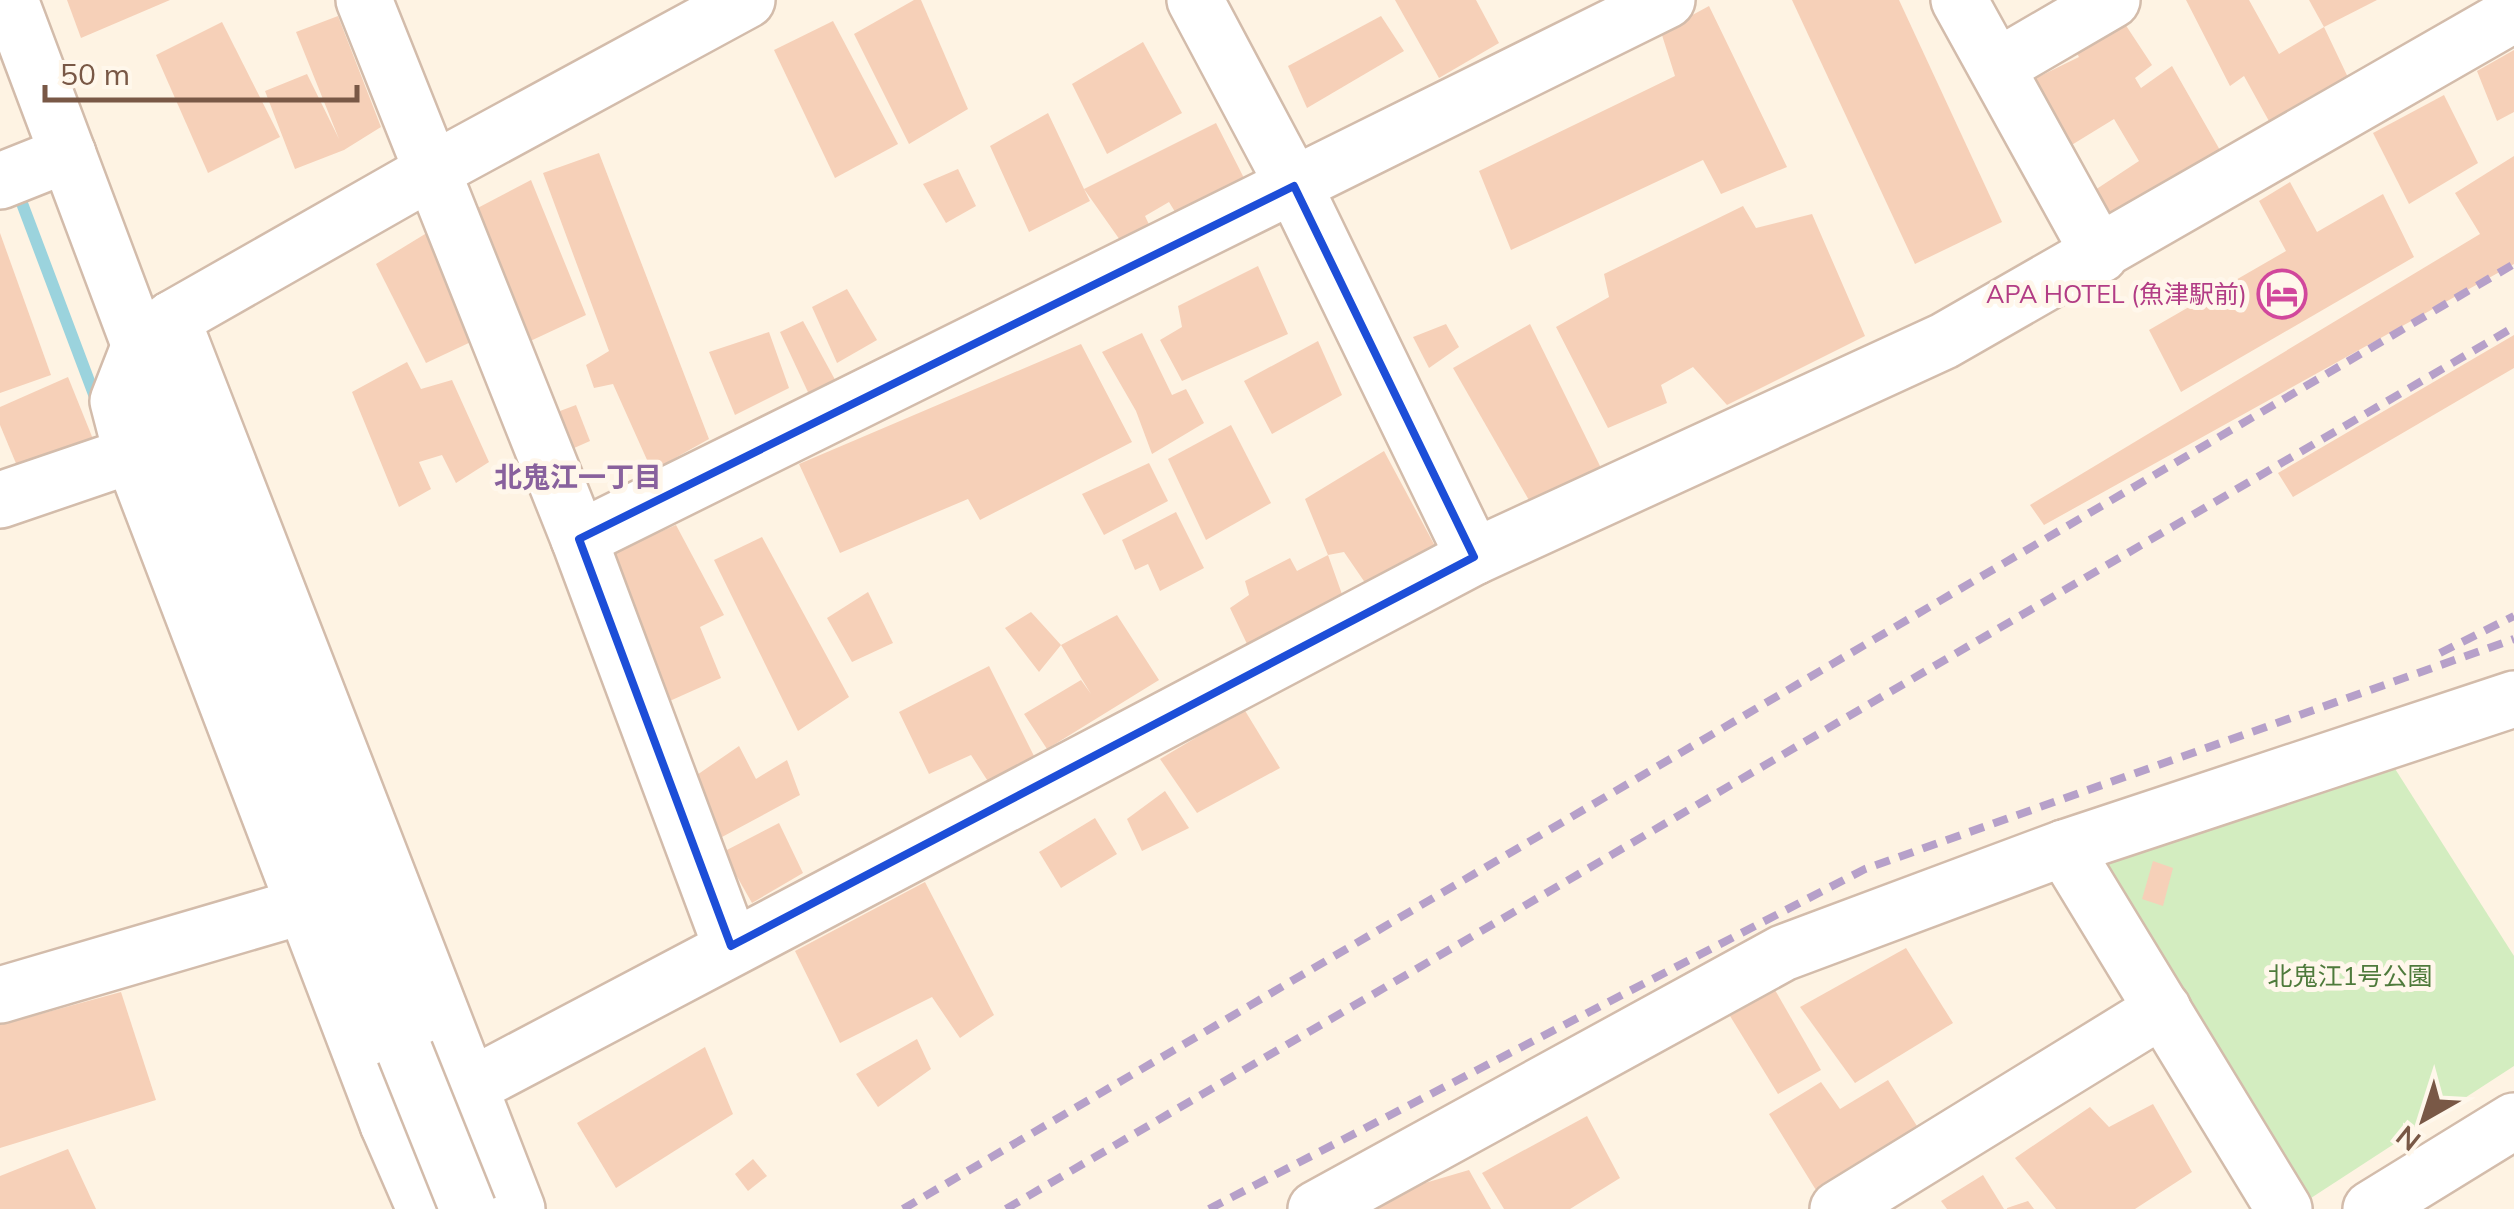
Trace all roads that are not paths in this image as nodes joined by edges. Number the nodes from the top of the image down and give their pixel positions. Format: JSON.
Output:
{"nodes":[{"id":1,"x":10,"y":0,"type":"edge"},
{"id":2,"x":364,"y":0,"type":"edge"},
{"id":3,"x":747,"y":0,"type":"edge"},
{"id":4,"x":1196,"y":0,"type":"edge"},
{"id":5,"x":1667,"y":0,"type":"edge"},
{"id":6,"x":1959,"y":0,"type":"edge"},
{"id":7,"x":2112,"y":0,"type":"edge"},
{"id":8,"x":2514,"y":14,"type":"edge"},
{"id":9,"x":1997,"y":67,"type":"junction"},
{"id":10,"x":68,"y":154,"type":"junction"},
{"id":11,"x":432,"y":171,"type":"junction"},
{"id":12,"x":0,"y":181,"type":"edge"},
{"id":13,"x":1294,"y":186,"type":"junction"},
{"id":14,"x":2100,"y":255,"type":"junction"},
{"id":15,"x":156,"y":330,"type":"junction"},
{"id":16,"x":132,"y":456,"type":"junction"},
{"id":17,"x":0,"y":500,"type":"edge"},
{"id":18,"x":579,"y":539,"type":"junction"},
{"id":19,"x":1474,"y":557,"type":"junction"},
{"id":20,"x":2514,"y":698,"type":"edge"},
{"id":21,"x":2064,"y":848,"type":"junction"},
{"id":22,"x":303,"y":906,"type":"junction"},
{"id":23,"x":731,"y":946,"type":"junction"},
{"id":24,"x":0,"y":996,"type":"edge"},
{"id":25,"x":2163,"y":1009,"type":"junction"},
{"id":26,"x":471,"y":1086,"type":"junction"},
{"id":27,"x":2514,"y":1121,"type":"edge"},
{"id":28,"x":388,"y":1124,"type":"junction"},
{"id":29,"x":425,"y":1209,"type":"edge"},
{"id":30,"x":468,"y":1209,"type":"edge"},
{"id":31,"x":517,"y":1209,"type":"edge"},
{"id":32,"x":1316,"y":1209,"type":"edge"},
{"id":33,"x":1838,"y":1209,"type":"edge"},
{"id":34,"x":2284,"y":1209,"type":"edge"},
{"id":35,"x":2372,"y":1209,"type":"edge"}],
"edges":[{"from":1,"to":10,"type":"street"},
{"from":2,"to":11,"type":"street"},
{"from":3,"to":11,"type":"street"},
{"from":4,"to":13,"type":"street"},
{"from":5,"to":13,"type":"street"},
{"from":6,"to":9,"type":"street"},
{"from":7,"to":9,"type":"street"},
{"from":8,"to":14,"type":"street"},
{"from":9,"to":14,"type":"street"},
{"from":10,"to":12,"type":"street"},
{"from":10,"to":15,"type":"street"},
{"from":11,"to":15,"type":"street"},
{"from":11,"to":18,"type":"street"},
{"from":13,"to":18,"type":"street"},
{"from":13,"to":19,"type":"street"},
{"from":14,"to":19,"type":"street"},
{"from":15,"to":16,"type":"street"},
{"from":15,"to":26,"type":"street"},
{"from":15,"to":30,"type":"street","bridge":true},
{"from":16,"to":17,"type":"street"},
{"from":16,"to":22,"type":"street"},
{"from":18,"to":23,"type":"street"},
{"from":19,"to":23,"type":"street"},
{"from":20,"to":21,"type":"street"},
{"from":21,"to":25,"type":"street"},
{"from":21,"to":32,"type":"street"},
{"from":22,"to":24,"type":"street"},
{"from":22,"to":28,"type":"street"},
{"from":23,"to":26,"type":"street"},
{"from":25,"to":33,"type":"street"},
{"from":25,"to":34,"type":"street"},
{"from":26,"to":28,"type":"street"},
{"from":26,"to":31,"type":"street"},
{"from":27,"to":35,"type":"street"},
{"from":28,"to":29,"type":"street"}]}
